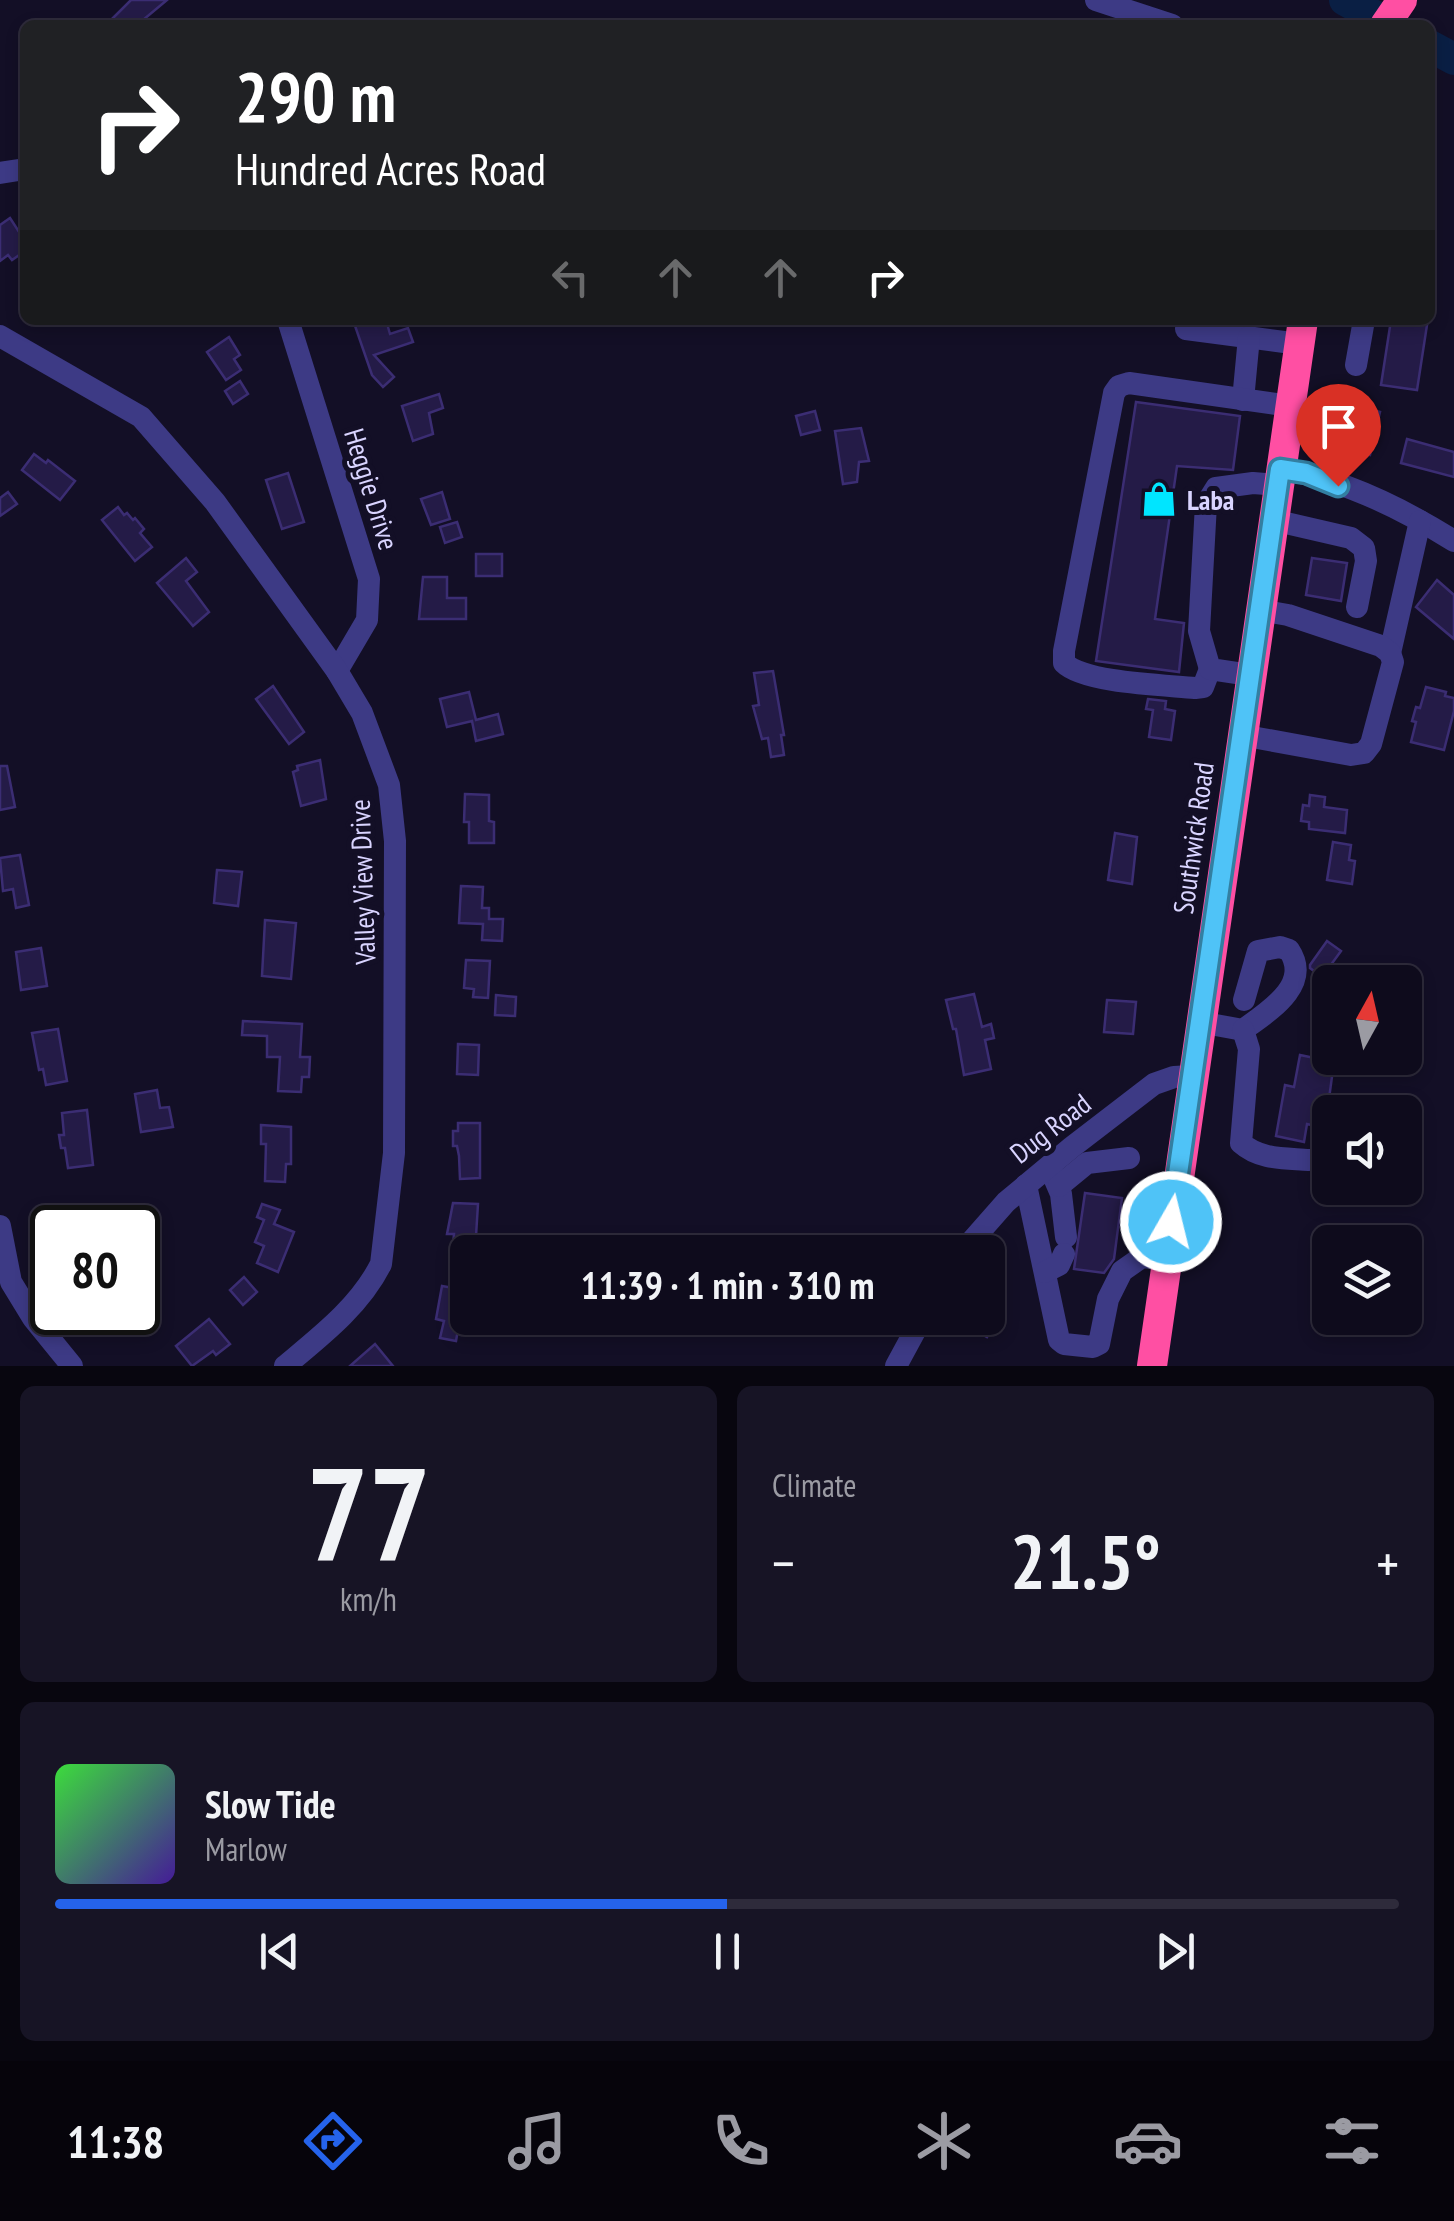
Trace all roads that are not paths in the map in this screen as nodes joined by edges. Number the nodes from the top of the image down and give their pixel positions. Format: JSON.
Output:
{"nodes":[{"id":1,"x":1096,"y":0,"type":"edge"},
{"id":2,"x":1146,"y":20,"type":"edge"},
{"id":3,"x":290,"y":325,"type":"edge"},
{"id":4,"x":1186,"y":325,"type":"edge"},
{"id":5,"x":1363,"y":325,"type":"edge"},
{"id":6,"x":1244,"y":331,"type":"edge"},
{"id":7,"x":1301,"y":332,"type":"edge"},
{"id":8,"x":0,"y":336,"type":"edge"},
{"id":9,"x":1356,"y":364,"type":"dead end"},
{"id":10,"x":1243,"y":400,"type":"junction"},
{"id":11,"x":1290,"y":406,"type":"junction"},
{"id":12,"x":1279,"y":477,"type":"junction"},
{"id":13,"x":1273,"y":520,"type":"junction"},
{"id":14,"x":1420,"y":521,"type":"junction"},
{"id":15,"x":1454,"y":541,"type":"edge"},
{"id":16,"x":1356,"y":607,"type":"dead end"},
{"id":17,"x":1259,"y":610,"type":"junction"},
{"id":18,"x":1390,"y":653,"type":"junction"},
{"id":19,"x":1210,"y":668,"type":"junction"},
{"id":20,"x":337,"y":671,"type":"junction"},
{"id":21,"x":1250,"y":675,"type":"junction"},
{"id":22,"x":1241,"y":735,"type":"junction"},
{"id":23,"x":1244,"y":1000,"type":"junction"},
{"id":24,"x":1201,"y":1007,"type":"junction"},
{"id":25,"x":1263,"y":1016,"type":"junction"},
{"id":26,"x":1243,"y":1030,"type":"junction"},
{"id":27,"x":1191,"y":1076,"type":"junction"},
{"id":28,"x":1129,"y":1158,"type":"dead end"},
{"id":29,"x":1309,"y":1160,"type":"dead end"},
{"id":30,"x":1053,"y":1176,"type":"junction"},
{"id":31,"x":1026,"y":1185,"type":"junction"},
{"id":32,"x":0,"y":1226,"type":"edge"},
{"id":33,"x":976,"y":1235,"type":"edge"},
{"id":34,"x":1166,"y":1259,"type":"junction"},
{"id":35,"x":1044,"y":1272,"type":"junction"},
{"id":36,"x":913,"y":1335,"type":"edge"},
{"id":37,"x":72,"y":1366,"type":"edge"},
{"id":38,"x":286,"y":1366,"type":"edge"},
{"id":39,"x":896,"y":1366,"type":"edge"},
{"id":40,"x":1152,"y":1366,"type":"edge"}],
"edges":[{"from":1,"to":2,"type":"street"},
{"from":3,"to":20,"type":"street","name":"Heggie Drive"},
{"from":4,"to":6,"type":"street"},
{"from":5,"to":9,"type":"street"},
{"from":6,"to":7,"type":"street"},
{"from":6,"to":10,"type":"street"},
{"from":7,"to":11,"type":"highway","name":"Southwick Road"},
{"from":8,"to":20,"type":"street","name":"Valley View Drive"},
{"from":10,"to":11,"type":"street"},
{"from":10,"to":19,"type":"street"},
{"from":11,"to":12,"type":"highway","name":"Southwick Road"},
{"from":12,"to":13,"type":"highway","name":"Southwick Road"},
{"from":12,"to":14,"type":"street"},
{"from":12,"to":19,"type":"street"},
{"from":13,"to":16,"type":"street"},
{"from":13,"to":17,"type":"highway","name":"Southwick Road"},
{"from":14,"to":15,"type":"street"},
{"from":14,"to":18,"type":"street"},
{"from":17,"to":18,"type":"street"},
{"from":17,"to":21,"type":"highway","name":"Southwick Road"},
{"from":18,"to":22,"type":"street"},
{"from":19,"to":21,"type":"street"},
{"from":20,"to":38,"type":"street","name":"Valley View Drive"},
{"from":21,"to":22,"type":"highway","name":"Southwick Road"},
{"from":22,"to":24,"type":"highway","name":"Southwick Road"},
{"from":23,"to":24,"type":"street"},
{"from":23,"to":25,"type":"street"},
{"from":23,"to":25,"type":"street"},
{"from":24,"to":26,"type":"street"},
{"from":24,"to":27,"type":"highway","name":"Southwick Road"},
{"from":25,"to":26,"type":"street"},
{"from":26,"to":29,"type":"street"},
{"from":27,"to":30,"type":"street","name":"Dug Road"},
{"from":27,"to":34,"type":"highway","name":"Southwick Road"},
{"from":28,"to":30,"type":"street"},
{"from":30,"to":31,"type":"street","name":"Dug Road"},
{"from":30,"to":35,"type":"street"},
{"from":31,"to":33,"type":"street","name":"Dug Road"},
{"from":31,"to":35,"type":"street"},
{"from":32,"to":37,"type":"street"},
{"from":34,"to":35,"type":"street"},
{"from":34,"to":40,"type":"highway","name":"Southwick Road"},
{"from":36,"to":39,"type":"street"}]}
